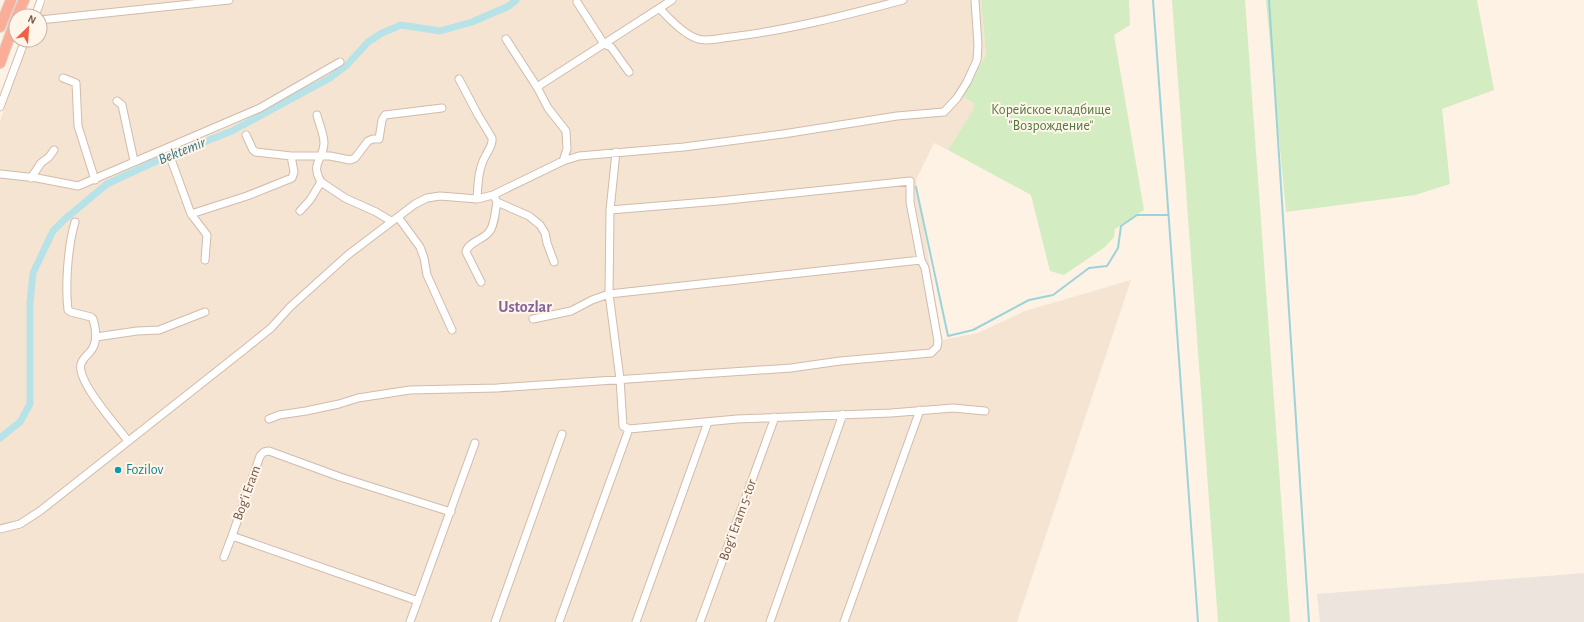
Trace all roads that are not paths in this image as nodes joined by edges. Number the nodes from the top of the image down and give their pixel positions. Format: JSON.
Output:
{"nodes":[{"id":1,"x":11,"y":0,"type":"edge"},
{"id":2,"x":230,"y":0,"type":"edge"},
{"id":3,"x":672,"y":0,"type":"edge"},
{"id":4,"x":903,"y":0,"type":"edge"},
{"id":5,"x":975,"y":0,"type":"edge"},
{"id":6,"x":577,"y":2,"type":"dead end"},
{"id":7,"x":660,"y":9,"type":"junction"},
{"id":8,"x":48,"y":19,"type":"edge"},
{"id":9,"x":0,"y":27,"type":"edge"},
{"id":10,"x":506,"y":39,"type":"dead end"},
{"id":11,"x":8,"y":41,"type":"edge"},
{"id":12,"x":604,"y":44,"type":"junction"},
{"id":13,"x":22,"y":48,"type":"edge"},
{"id":14,"x":340,"y":62,"type":"dead end"},
{"id":15,"x":0,"y":63,"type":"edge"},
{"id":16,"x":629,"y":72,"type":"dead end"},
{"id":17,"x":63,"y":78,"type":"dead end"},
{"id":18,"x":459,"y":79,"type":"dead end"},
{"id":19,"x":537,"y":87,"type":"junction"},
{"id":20,"x":117,"y":101,"type":"dead end"},
{"id":21,"x":0,"y":107,"type":"edge"},
{"id":22,"x":442,"y":108,"type":"dead end"},
{"id":23,"x":317,"y":115,"type":"dead end"},
{"id":24,"x":246,"y":135,"type":"dead end"},
{"id":25,"x":54,"y":150,"type":"dead end"},
{"id":26,"x":616,"y":152,"type":"junction"},
{"id":27,"x":290,"y":156,"type":"junction"},
{"id":28,"x":321,"y":156,"type":"junction"},
{"id":29,"x":134,"y":161,"type":"junction"},
{"id":30,"x":563,"y":161,"type":"junction"},
{"id":31,"x":172,"y":162,"type":"dead end"},
{"id":32,"x":0,"y":174,"type":"edge"},
{"id":33,"x":31,"y":178,"type":"junction"},
{"id":34,"x":96,"y":180,"type":"junction"},
{"id":35,"x":321,"y":182,"type":"junction"},
{"id":36,"x":493,"y":195,"type":"junction"},
{"id":37,"x":477,"y":199,"type":"junction"},
{"id":38,"x":498,"y":202,"type":"junction"},
{"id":39,"x":610,"y":210,"type":"junction"},
{"id":40,"x":300,"y":211,"type":"dead end"},
{"id":41,"x":191,"y":214,"type":"junction"},
{"id":42,"x":398,"y":217,"type":"junction"},
{"id":43,"x":391,"y":221,"type":"junction"},
{"id":44,"x":75,"y":222,"type":"dead end"},
{"id":45,"x":205,"y":260,"type":"dead end"},
{"id":46,"x":921,"y":260,"type":"junction"},
{"id":47,"x":554,"y":262,"type":"dead end"},
{"id":48,"x":481,"y":282,"type":"dead end"},
{"id":49,"x":609,"y":294,"type":"junction"},
{"id":50,"x":205,"y":312,"type":"dead end"},
{"id":51,"x":534,"y":319,"type":"dead end"},
{"id":52,"x":452,"y":330,"type":"dead end"},
{"id":53,"x":96,"y":337,"type":"junction"},
{"id":54,"x":620,"y":379,"type":"junction"},
{"id":55,"x":920,"y":410,"type":"junction"},
{"id":56,"x":985,"y":411,"type":"dead end"},
{"id":57,"x":843,"y":414,"type":"junction"},
{"id":58,"x":775,"y":417,"type":"junction"},
{"id":59,"x":270,"y":419,"type":"dead end"},
{"id":60,"x":708,"y":422,"type":"junction"},
{"id":61,"x":629,"y":429,"type":"junction"},
{"id":62,"x":562,"y":434,"type":"dead end"},
{"id":63,"x":128,"y":441,"type":"junction"},
{"id":64,"x":475,"y":443,"type":"dead end"},
{"id":65,"x":451,"y":512,"type":"junction"},
{"id":66,"x":0,"y":529,"type":"edge"},
{"id":67,"x":232,"y":536,"type":"junction"},
{"id":68,"x":224,"y":557,"type":"dead end"},
{"id":69,"x":418,"y":601,"type":"junction"},
{"id":70,"x":410,"y":622,"type":"edge"},
{"id":71,"x":494,"y":622,"type":"edge"},
{"id":72,"x":559,"y":622,"type":"edge"},
{"id":73,"x":636,"y":622,"type":"edge"},
{"id":74,"x":700,"y":622,"type":"edge"},
{"id":75,"x":770,"y":622,"type":"edge"},
{"id":76,"x":844,"y":622,"type":"edge"}],
"edges":[{"from":1,"to":9,"type":"highway"},
{"from":2,"to":8,"type":"street"},
{"from":3,"to":7,"type":"street"},
{"from":4,"to":7,"type":"street"},
{"from":5,"to":26,"type":"street"},
{"from":6,"to":12,"type":"street"},
{"from":7,"to":12,"type":"street"},
{"from":10,"to":19,"type":"street"},
{"from":11,"to":15,"type":"highway"},
{"from":12,"to":16,"type":"street"},
{"from":12,"to":19,"type":"street"},
{"from":13,"to":21,"type":"street"},
{"from":14,"to":29,"type":"street"},
{"from":17,"to":34,"type":"street"},
{"from":18,"to":37,"type":"street"},
{"from":19,"to":30,"type":"street"},
{"from":20,"to":29,"type":"street"},
{"from":22,"to":28,"type":"street"},
{"from":23,"to":28,"type":"street"},
{"from":24,"to":27,"type":"street"},
{"from":25,"to":33,"type":"street"},
{"from":26,"to":30,"type":"street"},
{"from":26,"to":39,"type":"street"},
{"from":27,"to":28,"type":"street"},
{"from":27,"to":41,"type":"street"},
{"from":28,"to":35,"type":"street"},
{"from":29,"to":34,"type":"street"},
{"from":30,"to":36,"type":"street"},
{"from":31,"to":41,"type":"street"},
{"from":32,"to":33,"type":"street"},
{"from":33,"to":34,"type":"street"},
{"from":35,"to":40,"type":"street"},
{"from":35,"to":43,"type":"street"},
{"from":36,"to":37,"type":"street"},
{"from":36,"to":38,"type":"street"},
{"from":37,"to":42,"type":"street"},
{"from":38,"to":47,"type":"street"},
{"from":38,"to":48,"type":"street"},
{"from":39,"to":46,"type":"street"},
{"from":39,"to":49,"type":"street"},
{"from":41,"to":45,"type":"street"},
{"from":42,"to":43,"type":"street"},
{"from":42,"to":52,"type":"street"},
{"from":43,"to":63,"type":"street"},
{"from":44,"to":53,"type":"street"},
{"from":46,"to":49,"type":"street"},
{"from":46,"to":54,"type":"street"},
{"from":49,"to":51,"type":"street"},
{"from":49,"to":54,"type":"street"},
{"from":50,"to":53,"type":"street"},
{"from":53,"to":63,"type":"street"},
{"from":54,"to":59,"type":"street"},
{"from":54,"to":61,"type":"street"},
{"from":55,"to":56,"type":"street"},
{"from":55,"to":57,"type":"street"},
{"from":55,"to":76,"type":"street"},
{"from":57,"to":58,"type":"street"},
{"from":57,"to":75,"type":"street"},
{"from":58,"to":60,"type":"street"},
{"from":58,"to":74,"type":"street","name":"Bog'i Eram 5-tor"},
{"from":60,"to":61,"type":"street"},
{"from":60,"to":73,"type":"street"},
{"from":61,"to":72,"type":"street"},
{"from":62,"to":71,"type":"street"},
{"from":63,"to":66,"type":"street"},
{"from":64,"to":65,"type":"street"},
{"from":65,"to":67,"type":"street","name":"Bog'i Eram"},
{"from":65,"to":69,"type":"street"},
{"from":67,"to":68,"type":"street"},
{"from":67,"to":69,"type":"street","name":"Bog'i Eram"},
{"from":69,"to":70,"type":"street"}]}
